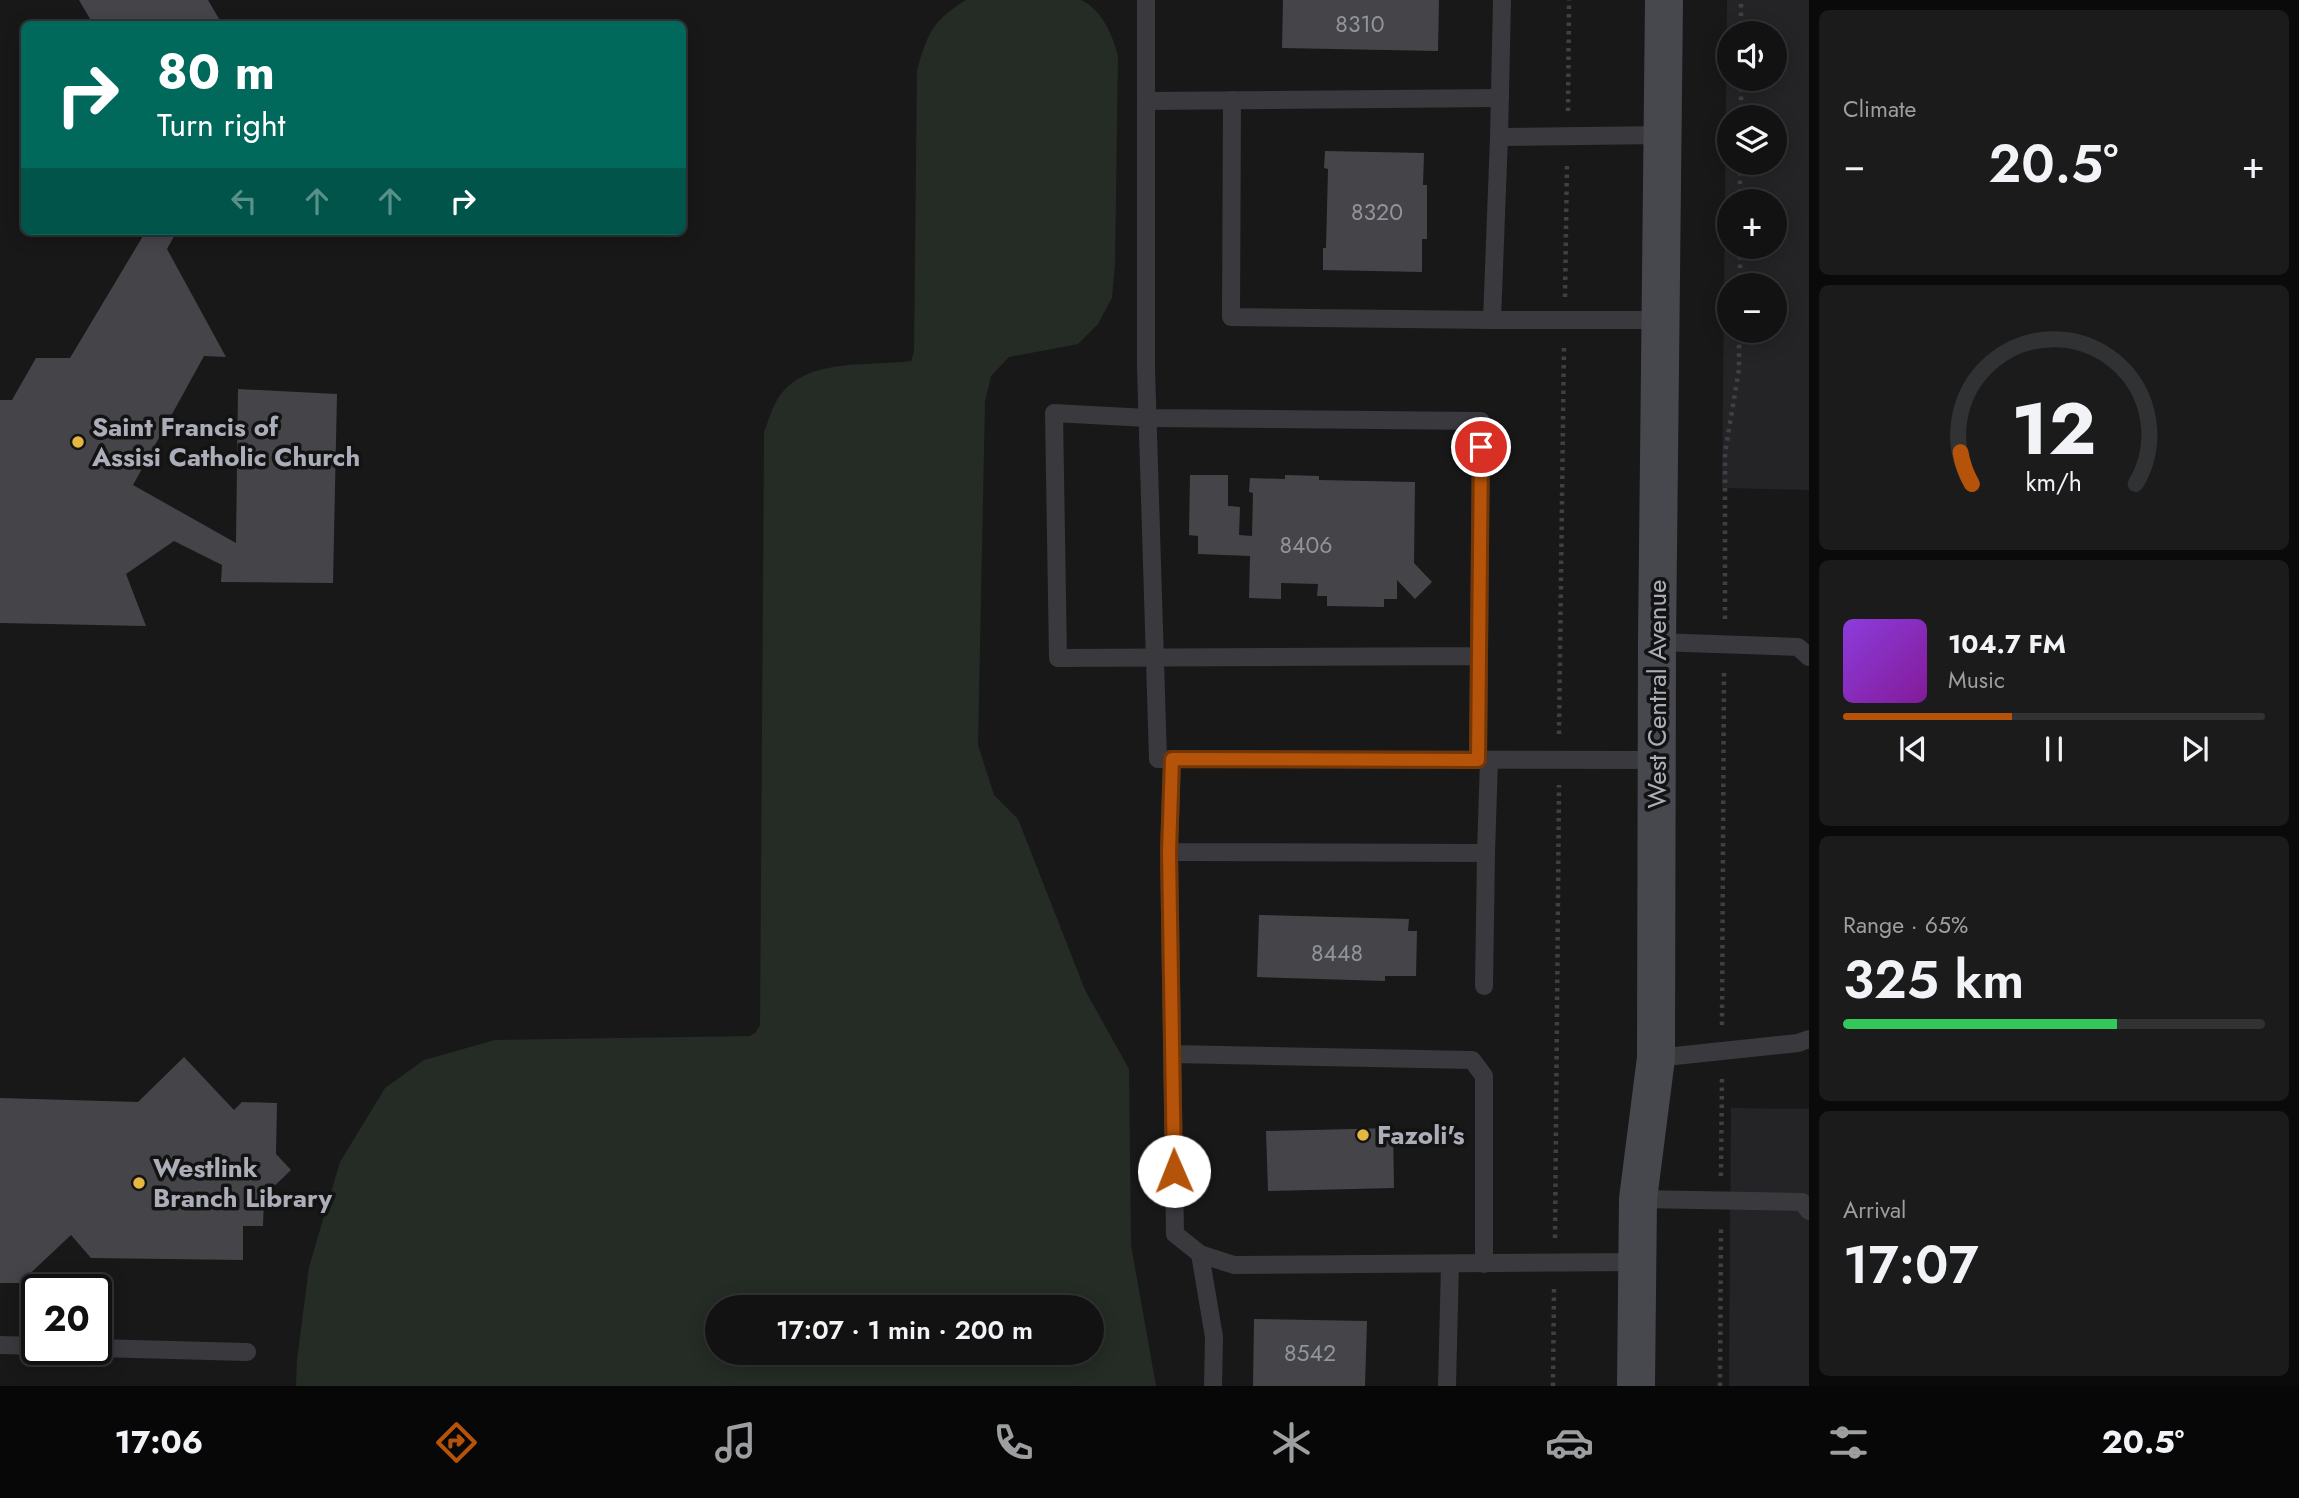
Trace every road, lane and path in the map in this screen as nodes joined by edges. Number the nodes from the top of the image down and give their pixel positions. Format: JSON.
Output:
{"nodes":[{"id":1,"x":1146,"y":0,"type":"edge"},
{"id":2,"x":1502,"y":0,"type":"edge"},
{"id":3,"x":1569,"y":0,"type":"edge"},
{"id":4,"x":1664,"y":0,"type":"edge"},
{"id":5,"x":1741,"y":0,"type":"edge"},
{"id":6,"x":1741,"y":21,"type":"edge"},
{"id":7,"x":1500,"y":98,"type":"junction"},
{"id":8,"x":1232,"y":100,"type":"junction"},
{"id":9,"x":1146,"y":101,"type":"junction"},
{"id":10,"x":1662,"y":135,"type":"junction"},
{"id":11,"x":1567,"y":136,"type":"junction"},
{"id":12,"x":1499,"y":137,"type":"junction"},
{"id":13,"x":1492,"y":320,"type":"junction"},
{"id":14,"x":1565,"y":320,"type":"junction"},
{"id":15,"x":1660,"y":320,"type":"junction"},
{"id":16,"x":1739,"y":343,"type":"edge"},
{"id":17,"x":1147,"y":418,"type":"junction"},
{"id":18,"x":1657,"y":642,"type":"junction"},
{"id":19,"x":1724,"y":644,"type":"junction"},
{"id":20,"x":1479,"y":656,"type":"junction"},
{"id":21,"x":1809,"y":657,"type":"edge"},
{"id":22,"x":1155,"y":660,"type":"junction"},
{"id":23,"x":1172,"y":759,"type":"junction"},
{"id":24,"x":1484,"y":760,"type":"junction"},
{"id":25,"x":1559,"y":760,"type":"junction"},
{"id":26,"x":1657,"y":760,"type":"junction"},
{"id":27,"x":1169,"y":852,"type":"junction"},
{"id":28,"x":1486,"y":853,"type":"junction"},
{"id":29,"x":1484,"y":986,"type":"dead end"},
{"id":30,"x":1809,"y":1039,"type":"edge"},
{"id":31,"x":1722,"y":1051,"type":"junction"},
{"id":32,"x":1172,"y":1054,"type":"junction"},
{"id":33,"x":1656,"y":1058,"type":"junction"},
{"id":34,"x":1638,"y":1199,"type":"junction"},
{"id":35,"x":1721,"y":1201,"type":"junction"},
{"id":36,"x":1809,"y":1211,"type":"edge"},
{"id":37,"x":1200,"y":1254,"type":"junction"},
{"id":38,"x":1638,"y":1262,"type":"junction"},
{"id":39,"x":1555,"y":1263,"type":"junction"},
{"id":40,"x":1484,"y":1264,"type":"junction"},
{"id":41,"x":1450,"y":1265,"type":"junction"},
{"id":42,"x":0,"y":1345,"type":"edge"},
{"id":43,"x":21,"y":1346,"type":"edge"},
{"id":44,"x":112,"y":1348,"type":"edge"},
{"id":45,"x":247,"y":1352,"type":"dead end"},
{"id":46,"x":1213,"y":1386,"type":"edge"},
{"id":47,"x":1447,"y":1386,"type":"edge"},
{"id":48,"x":1553,"y":1386,"type":"edge"},
{"id":49,"x":1636,"y":1386,"type":"edge"},
{"id":50,"x":1720,"y":1386,"type":"edge"}],
"edges":[{"from":1,"to":9,"type":"lane"},
{"from":2,"to":7,"type":"lane"},
{"from":3,"to":11,"type":"path"},
{"from":4,"to":10,"type":"main road","name":"West Central Avenue"},
{"from":5,"to":6,"type":"path"},
{"from":7,"to":8,"type":"lane"},
{"from":7,"to":12,"type":"lane"},
{"from":8,"to":9,"type":"lane"},
{"from":8,"to":13,"type":"lane"},
{"from":9,"to":17,"type":"lane"},
{"from":10,"to":11,"type":"lane"},
{"from":10,"to":15,"type":"main road","name":"West Central Avenue"},
{"from":11,"to":12,"type":"lane"},
{"from":11,"to":14,"type":"path"},
{"from":12,"to":13,"type":"lane"},
{"from":13,"to":14,"type":"lane"},
{"from":14,"to":15,"type":"lane"},
{"from":14,"to":25,"type":"path"},
{"from":15,"to":18,"type":"main road","name":"West Central Avenue"},
{"from":16,"to":19,"type":"path"},
{"from":17,"to":20,"type":"lane"},
{"from":17,"to":22,"type":"lane"},
{"from":17,"to":22,"type":"lane"},
{"from":18,"to":19,"type":"lane"},
{"from":18,"to":26,"type":"main road","name":"West Central Avenue"},
{"from":19,"to":21,"type":"lane"},
{"from":19,"to":31,"type":"path"},
{"from":20,"to":22,"type":"lane"},
{"from":20,"to":24,"type":"lane"},
{"from":22,"to":23,"type":"lane"},
{"from":23,"to":24,"type":"lane"},
{"from":23,"to":27,"type":"lane"},
{"from":24,"to":25,"type":"lane"},
{"from":24,"to":28,"type":"lane"},
{"from":25,"to":26,"type":"lane"},
{"from":25,"to":39,"type":"path"},
{"from":26,"to":33,"type":"main road","name":"West Central Avenue"},
{"from":27,"to":28,"type":"lane"},
{"from":27,"to":32,"type":"lane"},
{"from":28,"to":29,"type":"lane"},
{"from":30,"to":31,"type":"lane"},
{"from":31,"to":33,"type":"lane"},
{"from":31,"to":35,"type":"path"},
{"from":32,"to":37,"type":"lane"},
{"from":32,"to":40,"type":"lane"},
{"from":33,"to":34,"type":"main road","name":"West Central Avenue"},
{"from":34,"to":35,"type":"lane"},
{"from":34,"to":38,"type":"main road","name":"West Central Avenue"},
{"from":35,"to":36,"type":"lane"},
{"from":35,"to":50,"type":"path"},
{"from":37,"to":41,"type":"lane"},
{"from":37,"to":46,"type":"lane"},
{"from":38,"to":39,"type":"lane"},
{"from":38,"to":49,"type":"main road","name":"West Central Avenue"},
{"from":39,"to":40,"type":"lane"},
{"from":39,"to":48,"type":"path"},
{"from":40,"to":41,"type":"lane"},
{"from":41,"to":47,"type":"lane"},
{"from":42,"to":43,"type":"lane"},
{"from":44,"to":45,"type":"lane"}]}
